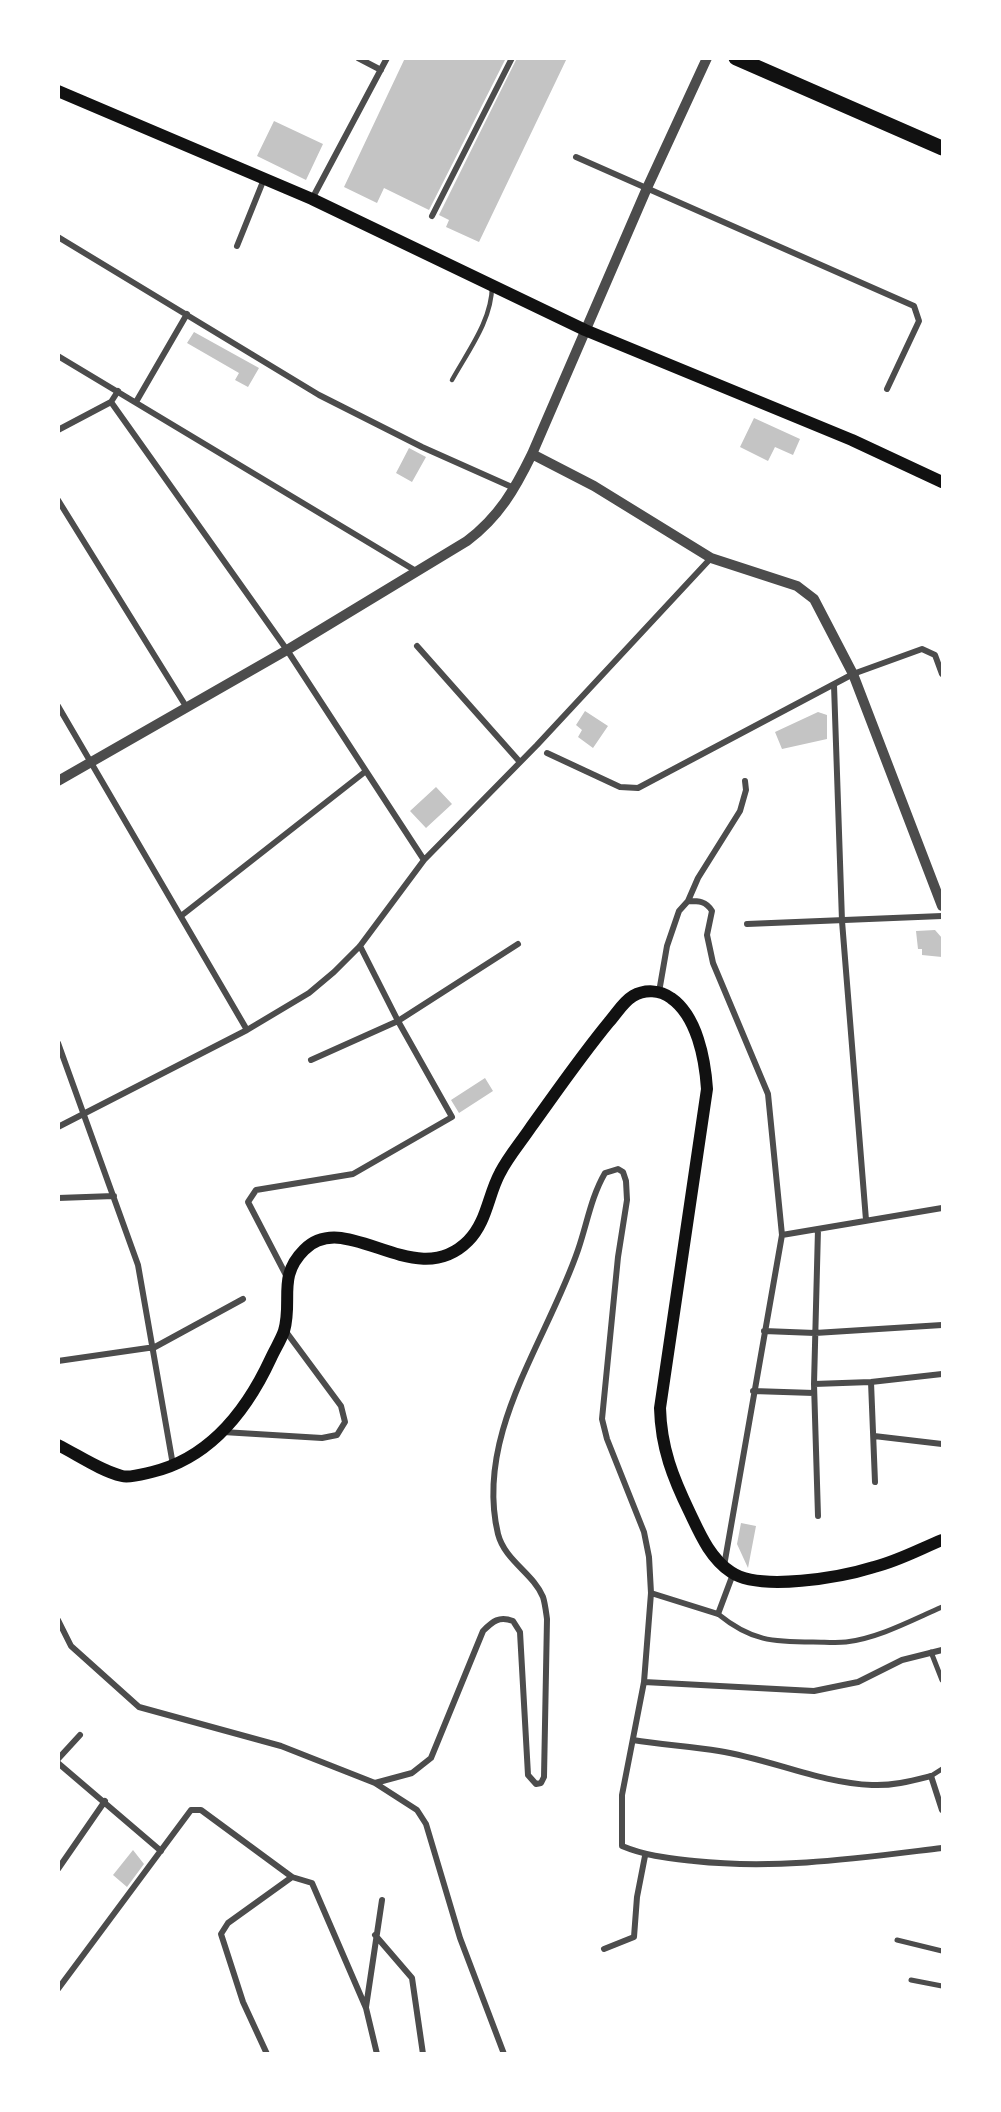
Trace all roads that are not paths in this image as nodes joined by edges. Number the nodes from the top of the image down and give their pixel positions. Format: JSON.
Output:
{"nodes":[{"id":1,"x":358,"y":58,"type":"edge"},
{"id":2,"x":387,"y":58,"type":"edge"},
{"id":3,"x":512,"y":58,"type":"edge"},
{"id":4,"x":707,"y":58,"type":"edge"},
{"id":5,"x":736,"y":58,"type":"edge"},
{"id":6,"x":381,"y":70,"type":"junction"},
{"id":7,"x":58,"y":92,"type":"edge"},
{"id":8,"x":942,"y":148,"type":"edge"},
{"id":9,"x":576,"y":158,"type":"dead end"},
{"id":10,"x":264,"y":179,"type":"junction"},
{"id":11,"x":646,"y":188,"type":"junction"},
{"id":12,"x":312,"y":199,"type":"junction"},
{"id":13,"x":432,"y":216,"type":"dead end"},
{"id":14,"x":58,"y":237,"type":"edge"},
{"id":15,"x":237,"y":246,"type":"dead end"},
{"id":16,"x":492,"y":286,"type":"junction"},
{"id":17,"x":186,"y":314,"type":"junction"},
{"id":18,"x":585,"y":330,"type":"junction"},
{"id":19,"x":58,"y":356,"type":"edge"},
{"id":20,"x":452,"y":380,"type":"dead end"},
{"id":21,"x":887,"y":389,"type":"dead end"},
{"id":22,"x":118,"y":391,"type":"junction"},
{"id":23,"x":111,"y":402,"type":"junction"},
{"id":24,"x":136,"y":402,"type":"junction"},
{"id":25,"x":58,"y":430,"type":"edge"},
{"id":26,"x":532,"y":454,"type":"junction"},
{"id":27,"x":942,"y":482,"type":"edge"},
{"id":28,"x":515,"y":488,"type":"junction"},
{"id":29,"x":58,"y":500,"type":"edge"},
{"id":30,"x":711,"y":558,"type":"junction"},
{"id":31,"x":416,"y":572,"type":"junction"},
{"id":32,"x":417,"y":646,"type":"dead end"},
{"id":33,"x":287,"y":650,"type":"junction"},
{"id":34,"x":853,"y":674,"type":"junction"},
{"id":35,"x":942,"y":674,"type":"edge"},
{"id":36,"x":834,"y":685,"type":"junction"},
{"id":37,"x":58,"y":706,"type":"edge"},
{"id":38,"x":187,"y":708,"type":"junction"},
{"id":39,"x":547,"y":753,"type":"dead end"},
{"id":40,"x":519,"y":761,"type":"junction"},
{"id":41,"x":92,"y":763,"type":"junction"},
{"id":42,"x":366,"y":771,"type":"junction"},
{"id":43,"x":58,"y":781,"type":"edge"},
{"id":44,"x":745,"y":781,"type":"dead end"},
{"id":45,"x":424,"y":860,"type":"junction"},
{"id":46,"x":688,"y":901,"type":"junction"},
{"id":47,"x":942,"y":906,"type":"edge"},
{"id":48,"x":181,"y":916,"type":"junction"},
{"id":49,"x":942,"y":916,"type":"edge"},
{"id":50,"x":842,"y":921,"type":"junction"},
{"id":51,"x":747,"y":924,"type":"dead end"},
{"id":52,"x":518,"y":944,"type":"dead end"},
{"id":53,"x":360,"y":946,"type":"junction"},
{"id":54,"x":659,"y":992,"type":"junction"},
{"id":55,"x":398,"y":1021,"type":"junction"},
{"id":56,"x":247,"y":1030,"type":"junction"},
{"id":57,"x":58,"y":1043,"type":"edge"},
{"id":58,"x":311,"y":1060,"type":"dead end"},
{"id":59,"x":85,"y":1115,"type":"junction"},
{"id":60,"x":58,"y":1127,"type":"edge"},
{"id":61,"x":114,"y":1196,"type":"junction"},
{"id":62,"x":58,"y":1198,"type":"edge"},
{"id":63,"x":942,"y":1208,"type":"edge"},
{"id":64,"x":866,"y":1220,"type":"junction"},
{"id":65,"x":818,"y":1229,"type":"junction"},
{"id":66,"x":782,"y":1235,"type":"junction"},
{"id":67,"x":287,"y":1277,"type":"junction"},
{"id":68,"x":243,"y":1299,"type":"dead end"},
{"id":69,"x":942,"y":1325,"type":"edge"},
{"id":70,"x":284,"y":1329,"type":"junction"},
{"id":71,"x":764,"y":1331,"type":"junction"},
{"id":72,"x":815,"y":1333,"type":"junction"},
{"id":73,"x":154,"y":1347,"type":"junction"},
{"id":74,"x":58,"y":1361,"type":"edge"},
{"id":75,"x":942,"y":1374,"type":"edge"},
{"id":76,"x":871,"y":1382,"type":"junction"},
{"id":77,"x":814,"y":1384,"type":"junction"},
{"id":78,"x":753,"y":1391,"type":"junction"},
{"id":79,"x":814,"y":1393,"type":"junction"},
{"id":80,"x":222,"y":1432,"type":"junction"},
{"id":81,"x":874,"y":1436,"type":"junction"},
{"id":82,"x":942,"y":1444,"type":"edge"},
{"id":83,"x":58,"y":1445,"type":"edge"},
{"id":84,"x":173,"y":1465,"type":"junction"},
{"id":85,"x":876,"y":1482,"type":"dead end"},
{"id":86,"x":818,"y":1516,"type":"dead end"},
{"id":87,"x":942,"y":1540,"type":"edge"},
{"id":88,"x":728,"y":1571,"type":"junction"},
{"id":89,"x":651,"y":1593,"type":"junction"},
{"id":90,"x":942,"y":1607,"type":"edge"},
{"id":91,"x":718,"y":1614,"type":"junction"},
{"id":92,"x":58,"y":1620,"type":"edge"},
{"id":93,"x":942,"y":1650,"type":"edge"},
{"id":94,"x":931,"y":1652,"type":"junction"},
{"id":95,"x":942,"y":1680,"type":"edge"},
{"id":96,"x":644,"y":1682,"type":"junction"},
{"id":97,"x":80,"y":1735,"type":"dead end"},
{"id":98,"x":633,"y":1740,"type":"junction"},
{"id":99,"x":60,"y":1763,"type":"edge"},
{"id":100,"x":942,"y":1769,"type":"edge"},
{"id":101,"x":58,"y":1774,"type":"edge"},
{"id":102,"x":931,"y":1776,"type":"junction"},
{"id":103,"x":375,"y":1783,"type":"junction"},
{"id":104,"x":105,"y":1801,"type":"junction"},
{"id":105,"x":942,"y":1810,"type":"edge"},
{"id":106,"x":942,"y":1848,"type":"edge"},
{"id":107,"x":161,"y":1851,"type":"junction"},
{"id":108,"x":645,"y":1856,"type":"junction"},
{"id":109,"x":58,"y":1869,"type":"edge"},
{"id":110,"x":292,"y":1876,"type":"junction"},
{"id":111,"x":382,"y":1900,"type":"dead end"},
{"id":112,"x":375,"y":1935,"type":"junction"},
{"id":113,"x":897,"y":1940,"type":"dead end"},
{"id":114,"x":604,"y":1949,"type":"dead end"},
{"id":115,"x":942,"y":1951,"type":"edge"},
{"id":116,"x":911,"y":1980,"type":"dead end"},
{"id":117,"x":942,"y":1986,"type":"edge"},
{"id":118,"x":58,"y":1989,"type":"edge"},
{"id":119,"x":366,"y":2008,"type":"junction"},
{"id":120,"x":267,"y":2054,"type":"edge"},
{"id":121,"x":377,"y":2054,"type":"edge"},
{"id":122,"x":423,"y":2054,"type":"edge"},
{"id":123,"x":504,"y":2054,"type":"edge"}],
"edges":[{"from":1,"to":6,"type":"street"},
{"from":2,"to":6,"type":"street"},
{"from":3,"to":13,"type":"street"},
{"from":4,"to":11,"type":"street"},
{"from":5,"to":8,"type":"main road"},
{"from":6,"to":12,"type":"street"},
{"from":7,"to":10,"type":"main road"},
{"from":9,"to":11,"type":"street"},
{"from":10,"to":12,"type":"main road"},
{"from":10,"to":15,"type":"street"},
{"from":11,"to":18,"type":"street"},
{"from":11,"to":21,"type":"street"},
{"from":12,"to":16,"type":"main road"},
{"from":14,"to":17,"type":"street"},
{"from":16,"to":18,"type":"main road"},
{"from":16,"to":20,"type":"lane"},
{"from":17,"to":24,"type":"street"},
{"from":17,"to":28,"type":"street"},
{"from":18,"to":26,"type":"street"},
{"from":18,"to":27,"type":"main road"},
{"from":19,"to":22,"type":"street"},
{"from":22,"to":23,"type":"street"},
{"from":22,"to":24,"type":"street"},
{"from":23,"to":25,"type":"street"},
{"from":23,"to":33,"type":"street"},
{"from":24,"to":31,"type":"street"},
{"from":26,"to":28,"type":"street"},
{"from":26,"to":30,"type":"street"},
{"from":28,"to":31,"type":"street"},
{"from":29,"to":38,"type":"street"},
{"from":30,"to":34,"type":"street"},
{"from":30,"to":40,"type":"street"},
{"from":31,"to":33,"type":"street"},
{"from":32,"to":40,"type":"street"},
{"from":33,"to":38,"type":"street"},
{"from":33,"to":42,"type":"street"},
{"from":34,"to":35,"type":"street"},
{"from":34,"to":36,"type":"street"},
{"from":34,"to":47,"type":"street"},
{"from":36,"to":39,"type":"street"},
{"from":36,"to":50,"type":"street"},
{"from":37,"to":41,"type":"street"},
{"from":38,"to":41,"type":"street"},
{"from":40,"to":45,"type":"street"},
{"from":41,"to":43,"type":"street"},
{"from":41,"to":48,"type":"street"},
{"from":42,"to":45,"type":"street"},
{"from":42,"to":48,"type":"street"},
{"from":44,"to":46,"type":"street"},
{"from":45,"to":53,"type":"street"},
{"from":46,"to":54,"type":"street"},
{"from":46,"to":66,"type":"street"},
{"from":48,"to":56,"type":"street"},
{"from":49,"to":50,"type":"street"},
{"from":50,"to":51,"type":"street"},
{"from":50,"to":64,"type":"street"},
{"from":52,"to":55,"type":"street"},
{"from":53,"to":55,"type":"street"},
{"from":53,"to":56,"type":"street"},
{"from":54,"to":67,"type":"main road"},
{"from":54,"to":88,"type":"main road"},
{"from":55,"to":58,"type":"street"},
{"from":55,"to":67,"type":"street"},
{"from":56,"to":59,"type":"street"},
{"from":57,"to":59,"type":"street"},
{"from":59,"to":60,"type":"street"},
{"from":59,"to":61,"type":"street"},
{"from":61,"to":62,"type":"street"},
{"from":61,"to":73,"type":"street"},
{"from":63,"to":64,"type":"street"},
{"from":64,"to":65,"type":"street"},
{"from":65,"to":66,"type":"street"},
{"from":65,"to":72,"type":"street"},
{"from":66,"to":71,"type":"street"},
{"from":67,"to":70,"type":"main road"},
{"from":68,"to":73,"type":"street"},
{"from":69,"to":72,"type":"street"},
{"from":70,"to":80,"type":"main road"},
{"from":70,"to":80,"type":"street"},
{"from":71,"to":72,"type":"street"},
{"from":71,"to":78,"type":"street"},
{"from":72,"to":77,"type":"street"},
{"from":73,"to":74,"type":"street"},
{"from":73,"to":84,"type":"street"},
{"from":75,"to":76,"type":"street"},
{"from":76,"to":77,"type":"street"},
{"from":76,"to":81,"type":"street"},
{"from":77,"to":79,"type":"street"},
{"from":78,"to":79,"type":"street"},
{"from":78,"to":88,"type":"street"},
{"from":79,"to":86,"type":"street"},
{"from":80,"to":84,"type":"main road"},
{"from":81,"to":82,"type":"street"},
{"from":81,"to":85,"type":"street"},
{"from":83,"to":84,"type":"main road"},
{"from":87,"to":88,"type":"main road"},
{"from":88,"to":91,"type":"street"},
{"from":89,"to":91,"type":"street"},
{"from":89,"to":96,"type":"street"},
{"from":89,"to":103,"type":"street"},
{"from":90,"to":91,"type":"street"},
{"from":92,"to":103,"type":"street"},
{"from":93,"to":94,"type":"street"},
{"from":94,"to":95,"type":"street"},
{"from":94,"to":96,"type":"street"},
{"from":96,"to":98,"type":"street"},
{"from":97,"to":99,"type":"street"},
{"from":98,"to":102,"type":"street"},
{"from":98,"to":108,"type":"street"},
{"from":99,"to":101,"type":"street"},
{"from":99,"to":104,"type":"street"},
{"from":100,"to":102,"type":"street"},
{"from":102,"to":105,"type":"street"},
{"from":103,"to":123,"type":"street"},
{"from":104,"to":107,"type":"street"},
{"from":104,"to":109,"type":"street"},
{"from":106,"to":108,"type":"street"},
{"from":107,"to":110,"type":"street"},
{"from":107,"to":118,"type":"street"},
{"from":108,"to":114,"type":"street"},
{"from":110,"to":119,"type":"street"},
{"from":110,"to":120,"type":"street"},
{"from":111,"to":112,"type":"street"},
{"from":112,"to":119,"type":"street"},
{"from":112,"to":122,"type":"street"},
{"from":113,"to":115,"type":"street"},
{"from":116,"to":117,"type":"street"},
{"from":119,"to":121,"type":"street"}]}
